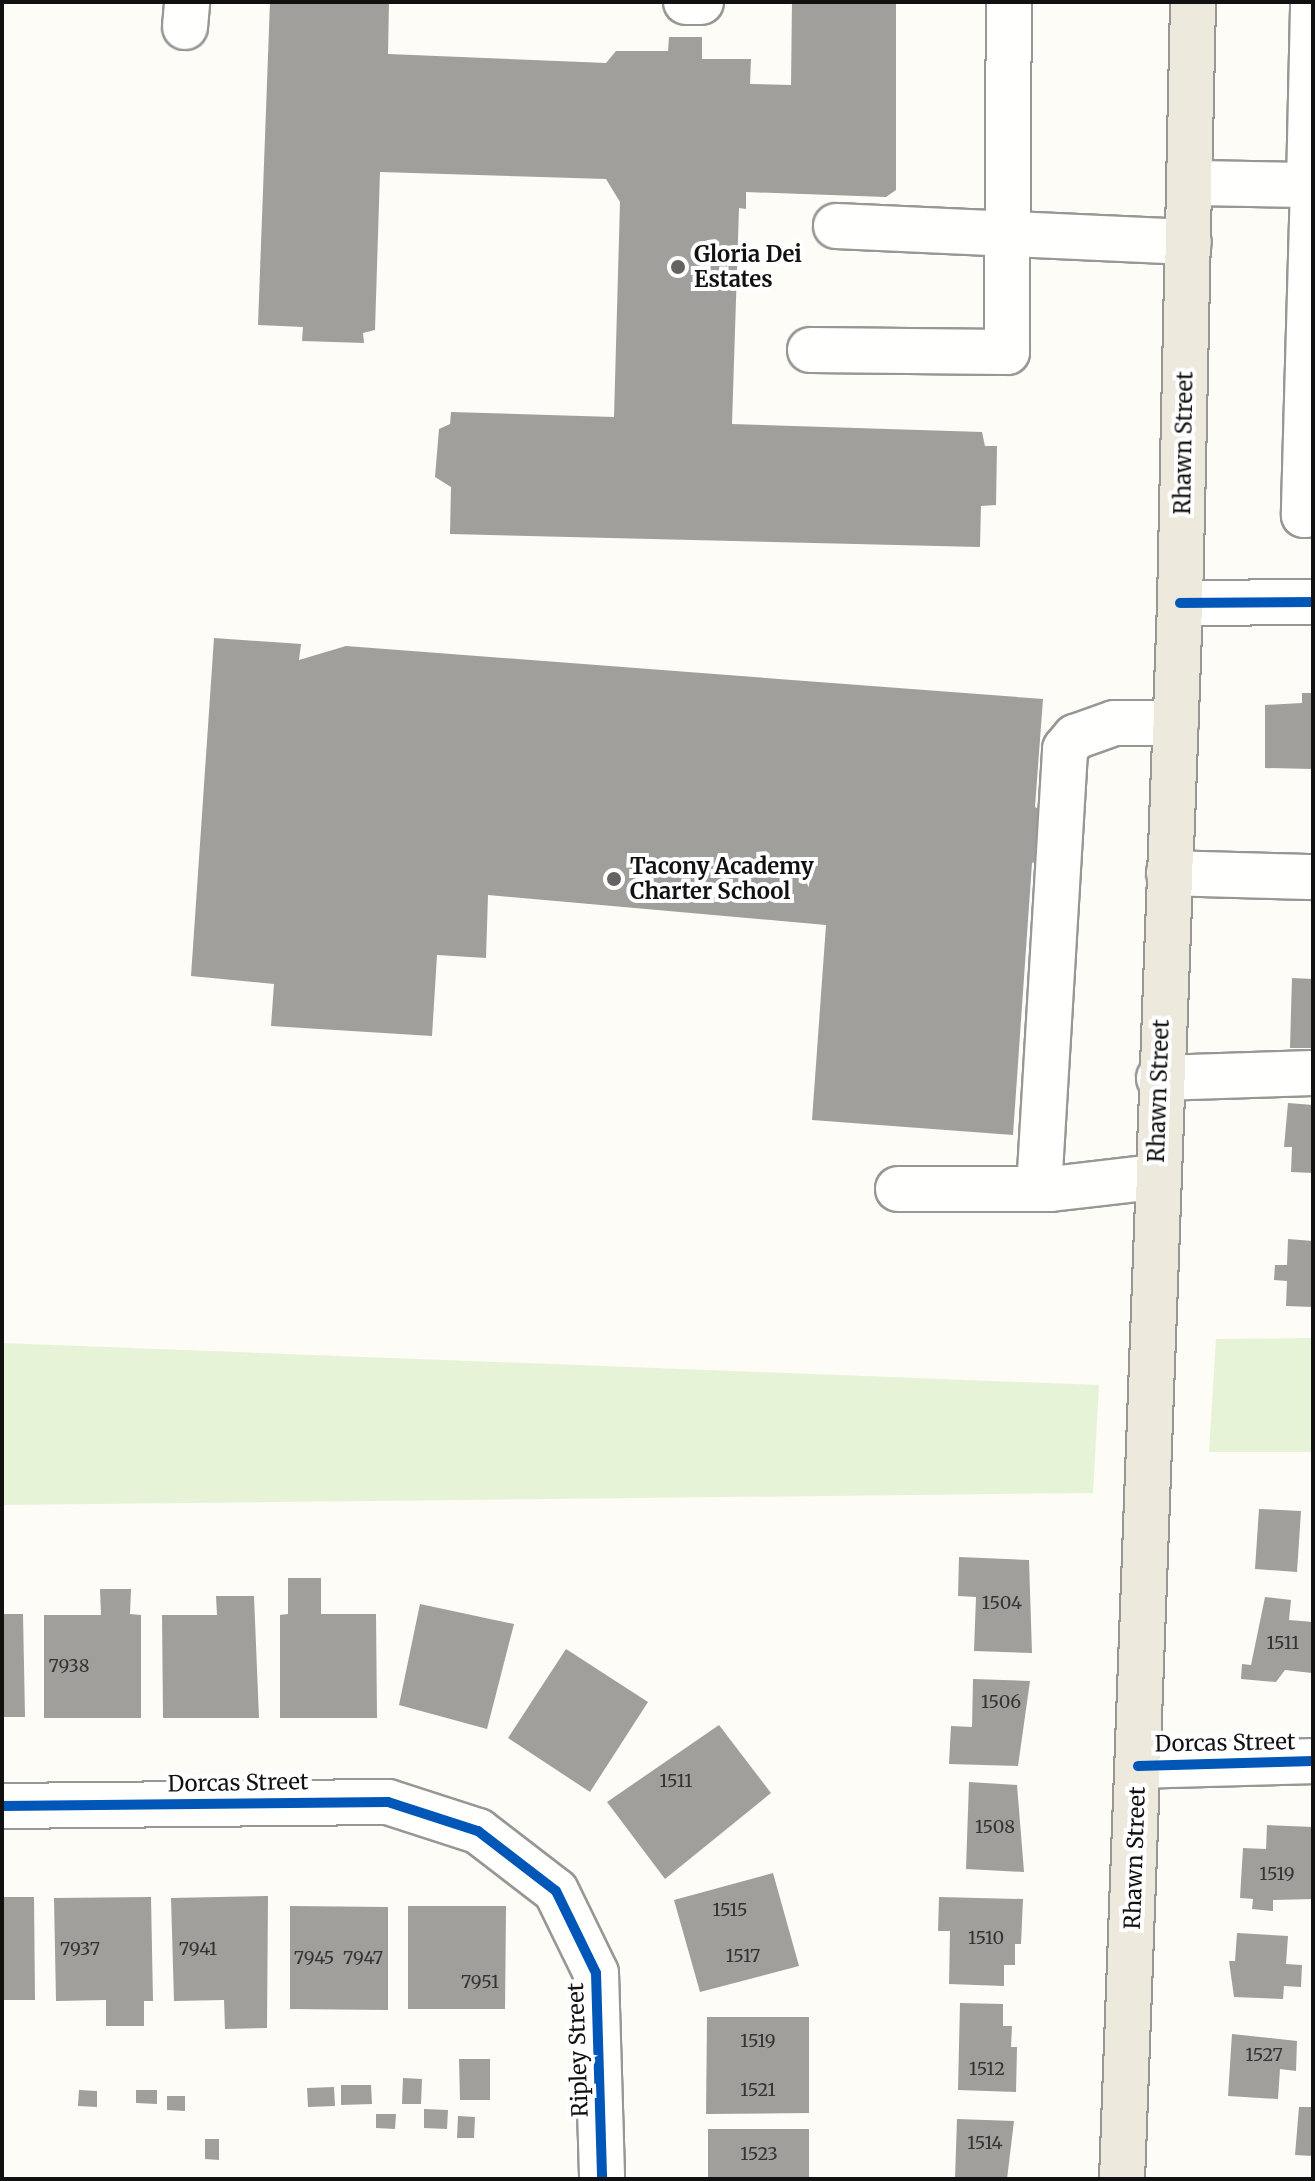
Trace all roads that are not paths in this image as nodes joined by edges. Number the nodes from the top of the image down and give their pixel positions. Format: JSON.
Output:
{"nodes":[{"id":1,"x":686,"y":2,"type":"edge"},
{"id":2,"x":701,"y":2,"type":"edge"},
{"id":3,"x":1009,"y":2,"type":"edge"},
{"id":4,"x":1193,"y":2,"type":"edge"},
{"id":5,"x":1313,"y":2,"type":"edge"},
{"id":6,"x":1192,"y":183,"type":"junction"},
{"id":7,"x":1311,"y":185,"type":"edge"},
{"id":8,"x":836,"y":226,"type":"dead end"},
{"id":9,"x":1009,"y":233,"type":"junction"},
{"id":10,"x":1189,"y":242,"type":"junction"},
{"id":11,"x":810,"y":350,"type":"dead end"},
{"id":12,"x":1309,"y":501,"type":"edge"},
{"id":13,"x":1313,"y":602,"type":"edge"},
{"id":14,"x":1180,"y":603,"type":"junction"},
{"id":15,"x":1176,"y":723,"type":"junction"},
{"id":16,"x":1169,"y":873,"type":"junction"},
{"id":17,"x":1313,"y":877,"type":"edge"},
{"id":18,"x":1313,"y":1073,"type":"edge"},
{"id":19,"x":1159,"y":1078,"type":"junction"},
{"id":20,"x":1155,"y":1177,"type":"junction"},
{"id":21,"x":898,"y":1189,"type":"dead end"},
{"id":22,"x":1039,"y":1189,"type":"junction"},
{"id":23,"x":1313,"y":1761,"type":"edge"},
{"id":24,"x":1138,"y":1766,"type":"junction"},
{"id":25,"x":2,"y":1806,"type":"edge"},
{"id":26,"x":471,"y":1829,"type":"joint"},
{"id":27,"x":602,"y":2179,"type":"edge"},
{"id":28,"x":1122,"y":2179,"type":"edge"}],
"edges":[{"from":1,"to":2,"type":"street"},
{"from":3,"to":9,"type":"street"},
{"from":4,"to":6,"type":"main road","name":"Rhawn Street"},
{"from":5,"to":7,"type":"street"},
{"from":6,"to":7,"type":"street"},
{"from":6,"to":10,"type":"main road","name":"Rhawn Street"},
{"from":7,"to":12,"type":"street"},
{"from":8,"to":9,"type":"street"},
{"from":9,"to":10,"type":"street"},
{"from":9,"to":11,"type":"street"},
{"from":10,"to":14,"type":"main road","name":"Rhawn Street"},
{"from":13,"to":14,"type":"street"},
{"from":14,"to":15,"type":"main road","name":"Rhawn Street"},
{"from":15,"to":16,"type":"main road","name":"Rhawn Street"},
{"from":15,"to":22,"type":"street"},
{"from":16,"to":17,"type":"street"},
{"from":16,"to":19,"type":"main road","name":"Rhawn Street"},
{"from":18,"to":19,"type":"street"},
{"from":19,"to":20,"type":"main road","name":"Rhawn Street"},
{"from":20,"to":22,"type":"street"},
{"from":20,"to":24,"type":"main road","name":"Rhawn Street"},
{"from":21,"to":22,"type":"street"},
{"from":23,"to":24,"type":"street","name":"Dorcas Street"},
{"from":24,"to":28,"type":"main road","name":"Rhawn Street"},
{"from":25,"to":26,"type":"street","name":"Dorcas Street"},
{"from":26,"to":27,"type":"street","name":"Ripley Street"}]}
